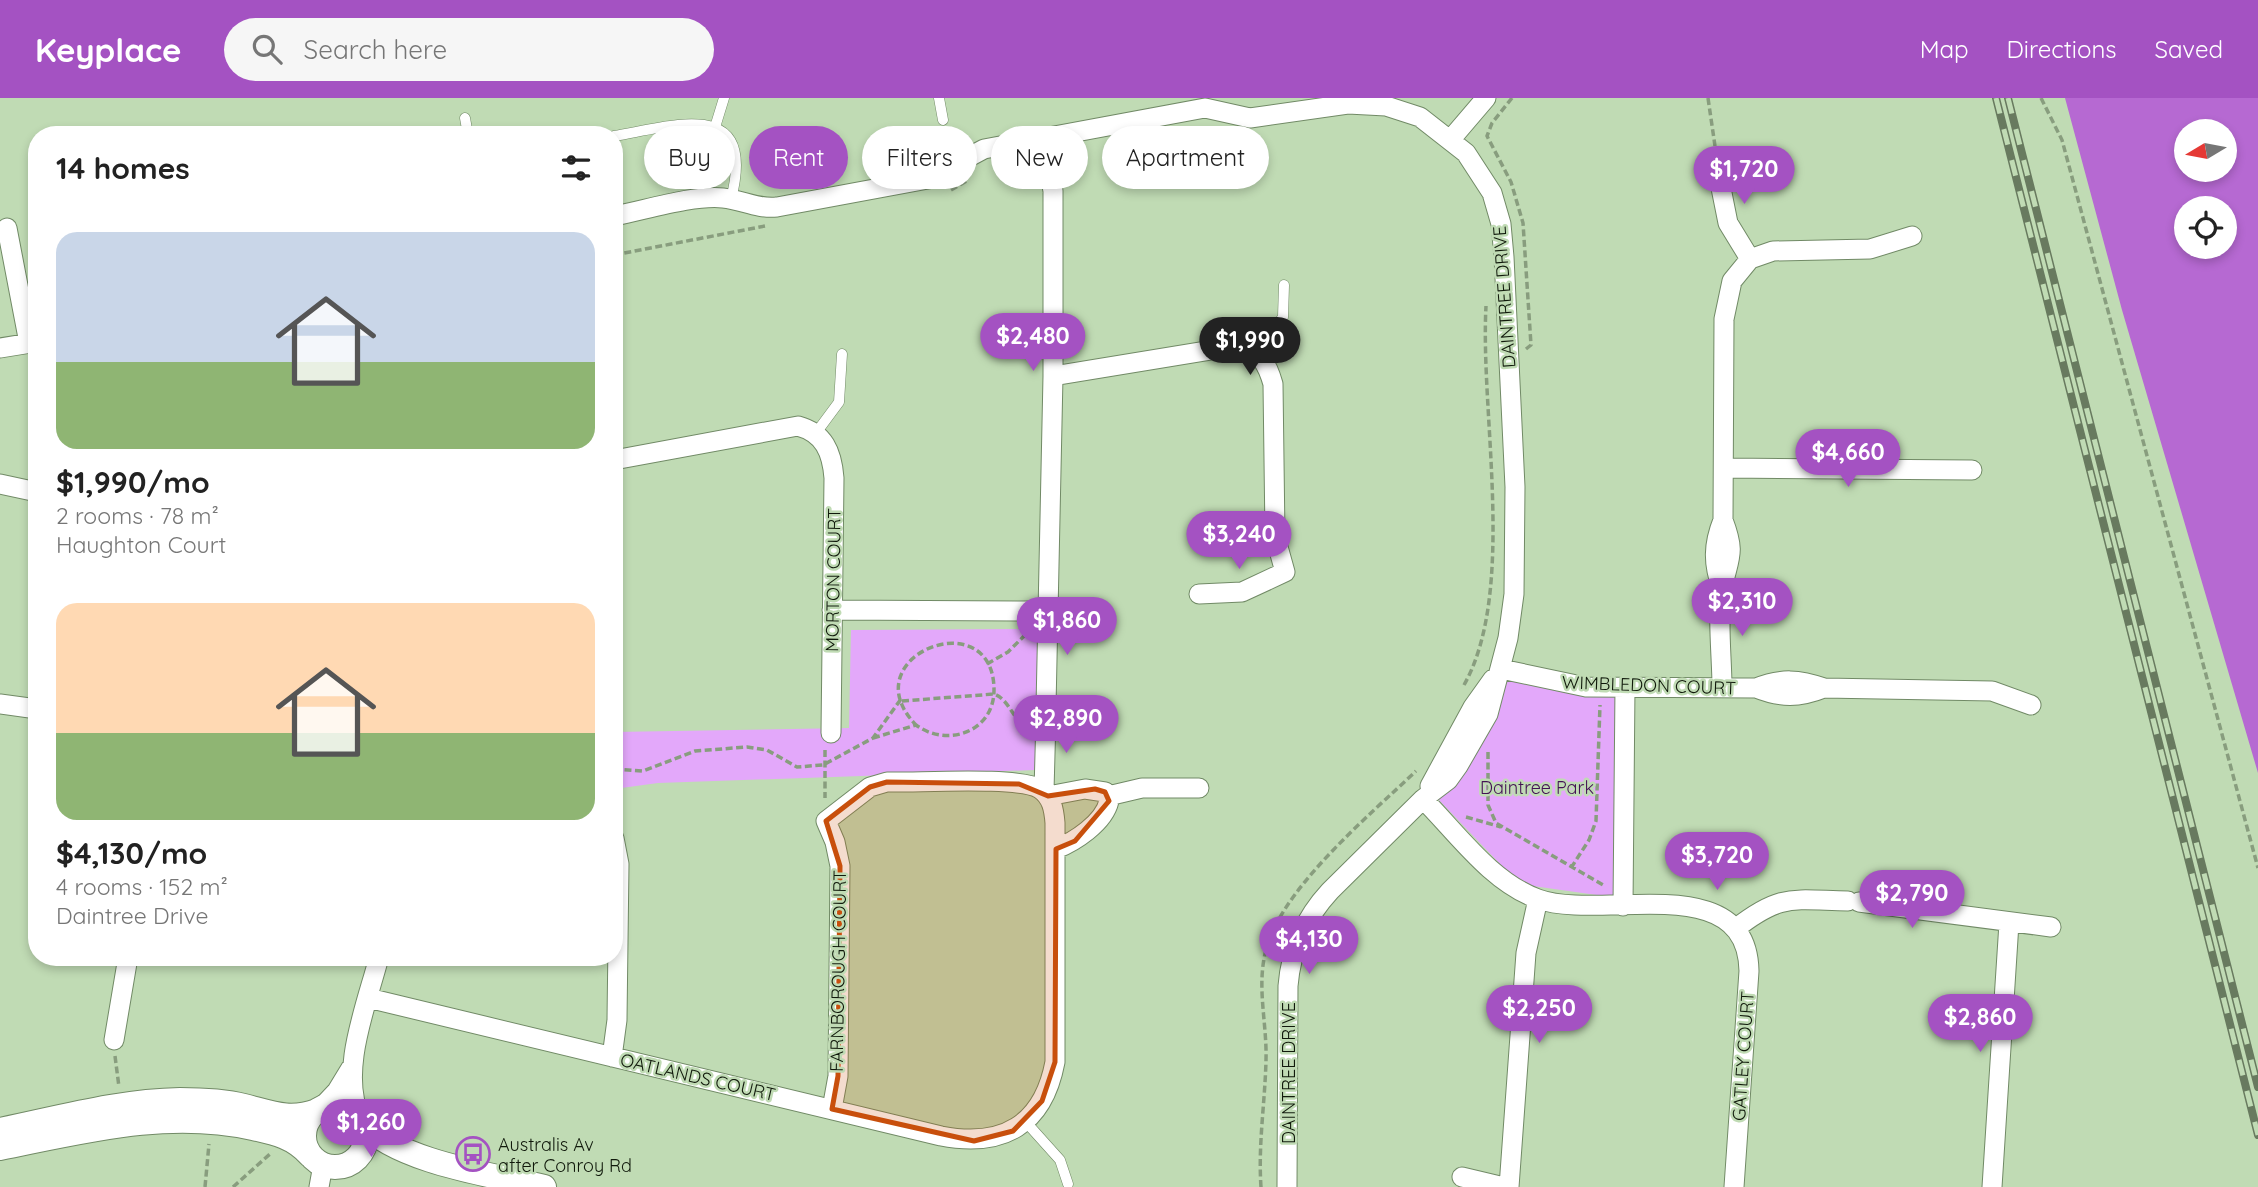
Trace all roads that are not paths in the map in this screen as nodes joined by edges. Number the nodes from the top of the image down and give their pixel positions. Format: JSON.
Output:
{"nodes":[{"id":1,"x":724,"y":98,"type":"edge"},
{"id":2,"x":939,"y":98,"type":"edge"},
{"id":3,"x":1486,"y":98,"type":"edge"},
{"id":4,"x":465,"y":118,"type":"dead end"},
{"id":5,"x":943,"y":120,"type":"dead end"},
{"id":6,"x":716,"y":124,"type":"junction"},
{"id":7,"x":466,"y":126,"type":"edge"},
{"id":8,"x":1088,"y":130,"type":"edge"},
{"id":9,"x":623,"y":134,"type":"edge"},
{"id":10,"x":1451,"y":139,"type":"junction"},
{"id":11,"x":991,"y":148,"type":"edge"},
{"id":12,"x":1716,"y":163,"type":"road end"},
{"id":13,"x":1053,"y":189,"type":"edge"},
{"id":14,"x":731,"y":200,"type":"junction"},
{"id":15,"x":623,"y":214,"type":"edge"},
{"id":16,"x":7,"y":228,"type":"dead end"},
{"id":17,"x":1912,"y":236,"type":"dead end"},
{"id":18,"x":1750,"y":259,"type":"junction"},
{"id":19,"x":1284,"y":285,"type":"dead end"},
{"id":20,"x":28,"y":320,"type":"edge"},
{"id":21,"x":28,"y":343,"type":"edge"},
{"id":22,"x":0,"y":348,"type":"edge"},
{"id":23,"x":1257,"y":353,"type":"junction"},
{"id":24,"x":842,"y":354,"type":"dead end"},
{"id":25,"x":1053,"y":376,"type":"junction"},
{"id":26,"x":816,"y":433,"type":"junction"},
{"id":27,"x":623,"y":458,"type":"edge"},
{"id":28,"x":1724,"y":468,"type":"junction"},
{"id":29,"x":1972,"y":470,"type":"dead end"},
{"id":30,"x":0,"y":484,"type":"edge"},
{"id":31,"x":28,"y":490,"type":"edge"},
{"id":32,"x":1199,"y":594,"type":"dead end"},
{"id":33,"x":1050,"y":605,"type":"junction"},
{"id":34,"x":832,"y":610,"type":"junction"},
{"id":35,"x":1501,"y":669,"type":"junction"},
{"id":36,"x":1721,"y":687,"type":"junction"},
{"id":37,"x":1625,"y":695,"type":"junction"},
{"id":38,"x":0,"y":704,"type":"edge"},
{"id":39,"x":2031,"y":705,"type":"dead end"},
{"id":40,"x":28,"y":708,"type":"edge"},
{"id":41,"x":831,"y":733,"type":"road end"},
{"id":42,"x":1199,"y":788,"type":"dead end"},
{"id":43,"x":1046,"y":794,"type":"junction"},
{"id":44,"x":1108,"y":796,"type":"junction"},
{"id":45,"x":1423,"y":799,"type":"junction"},
{"id":46,"x":1056,"y":849,"type":"junction"},
{"id":47,"x":1538,"y":899,"type":"junction"},
{"id":48,"x":1623,"y":906,"type":"junction"},
{"id":49,"x":2009,"y":923,"type":"junction"},
{"id":50,"x":2051,"y":927,"type":"dead end"},
{"id":51,"x":1735,"y":929,"type":"junction"},
{"id":52,"x":126,"y":966,"type":"edge"},
{"id":53,"x":377,"y":966,"type":"edge"},
{"id":54,"x":618,"y":966,"type":"edge"},
{"id":55,"x":368,"y":998,"type":"junction"},
{"id":56,"x":114,"y":1041,"type":"road end"},
{"id":57,"x":612,"y":1057,"type":"junction"},
{"id":58,"x":351,"y":1068,"type":"junction"},
{"id":59,"x":319,"y":1109,"type":"junction"},
{"id":60,"x":832,"y":1109,"type":"junction"},
{"id":61,"x":362,"y":1121,"type":"junction"},
{"id":62,"x":1025,"y":1121,"type":"junction"},
{"id":63,"x":0,"y":1130,"type":"edge"},
{"id":64,"x":0,"y":1149,"type":"edge"},
{"id":65,"x":411,"y":1154,"type":"junction"},
{"id":66,"x":350,"y":1164,"type":"junction"},
{"id":67,"x":317,"y":1169,"type":"edge"},
{"id":68,"x":1462,"y":1177,"type":"dead end"},
{"id":69,"x":1068,"y":1184,"type":"dead end"},
{"id":70,"x":544,"y":1187,"type":"edge"},
{"id":71,"x":1287,"y":1187,"type":"edge"},
{"id":72,"x":1504,"y":1187,"type":"edge"},
{"id":73,"x":1509,"y":1187,"type":"edge"},
{"id":74,"x":1734,"y":1187,"type":"edge"},
{"id":75,"x":1992,"y":1187,"type":"edge"}],
"edges":[{"from":1,"to":6,"type":"lane"},
{"from":2,"to":5,"type":"lane"},
{"from":3,"to":10,"type":"street"},
{"from":4,"to":7,"type":"lane"},
{"from":6,"to":9,"type":"lane"},
{"from":6,"to":14,"type":"lane"},
{"from":8,"to":10,"type":"street","name":"DAINTREE DRIVE"},
{"from":10,"to":35,"type":"street","name":"DAINTREE DRIVE"},
{"from":11,"to":14,"type":"street","name":"DAINTREE DRIVE"},
{"from":12,"to":18,"type":"street"},
{"from":13,"to":25,"type":"street","name":"OATLANDS COURT"},
{"from":14,"to":15,"type":"street","name":"DAINTREE DRIVE"},
{"from":16,"to":20,"type":"street"},
{"from":17,"to":18,"type":"street"},
{"from":18,"to":28,"type":"street"},
{"from":19,"to":23,"type":"lane"},
{"from":21,"to":22,"type":"street"},
{"from":23,"to":25,"type":"street"},
{"from":23,"to":32,"type":"street"},
{"from":24,"to":26,"type":"lane"},
{"from":25,"to":33,"type":"street","name":"OATLANDS COURT"},
{"from":26,"to":27,"type":"street"},
{"from":26,"to":34,"type":"street","name":"MORTON COURT"},
{"from":28,"to":29,"type":"street"},
{"from":28,"to":36,"type":"street"},
{"from":30,"to":31,"type":"street"},
{"from":33,"to":34,"type":"street"},
{"from":33,"to":43,"type":"street","name":"OATLANDS COURT"},
{"from":34,"to":41,"type":"street","name":"MORTON COURT"},
{"from":35,"to":37,"type":"street","name":"WIMBLEDON COURT"},
{"from":35,"to":45,"type":"street","name":"DAINTREE DRIVE"},
{"from":36,"to":37,"type":"street","name":"WIMBLEDON COURT"},
{"from":36,"to":39,"type":"street","name":"WIMBLEDON COURT"},
{"from":37,"to":48,"type":"street"},
{"from":38,"to":40,"type":"street"},
{"from":42,"to":44,"type":"street"},
{"from":43,"to":44,"type":"street"},
{"from":43,"to":46,"type":"street","name":"OATLANDS COURT"},
{"from":43,"to":60,"type":"street","name":"FARNBOROUGH COURT"},
{"from":44,"to":46,"type":"street"},
{"from":45,"to":47,"type":"street"},
{"from":45,"to":71,"type":"street","name":"DAINTREE DRIVE"},
{"from":46,"to":62,"type":"street","name":"OATLANDS COURT"},
{"from":47,"to":48,"type":"street"},
{"from":47,"to":73,"type":"street"},
{"from":48,"to":51,"type":"street"},
{"from":49,"to":50,"type":"street"},
{"from":49,"to":51,"type":"street"},
{"from":49,"to":75,"type":"street"},
{"from":51,"to":74,"type":"street","name":"GATLEY COURT"},
{"from":52,"to":56,"type":"street"},
{"from":53,"to":55,"type":"street"},
{"from":54,"to":57,"type":"street"},
{"from":55,"to":57,"type":"street","name":"OATLANDS COURT"},
{"from":55,"to":58,"type":"street"},
{"from":57,"to":60,"type":"street","name":"OATLANDS COURT"},
{"from":58,"to":59,"type":"street"},
{"from":58,"to":61,"type":"street"},
{"from":59,"to":61,"type":"street"},
{"from":59,"to":63,"type":"street"},
{"from":59,"to":67,"type":"street"},
{"from":60,"to":62,"type":"street","name":"OATLANDS COURT"},
{"from":61,"to":65,"type":"street"},
{"from":61,"to":66,"type":"street"},
{"from":62,"to":69,"type":"lane"},
{"from":64,"to":67,"type":"street"},
{"from":65,"to":66,"type":"street"},
{"from":65,"to":70,"type":"street"},
{"from":66,"to":67,"type":"street"},
{"from":68,"to":72,"type":"street"}]}
